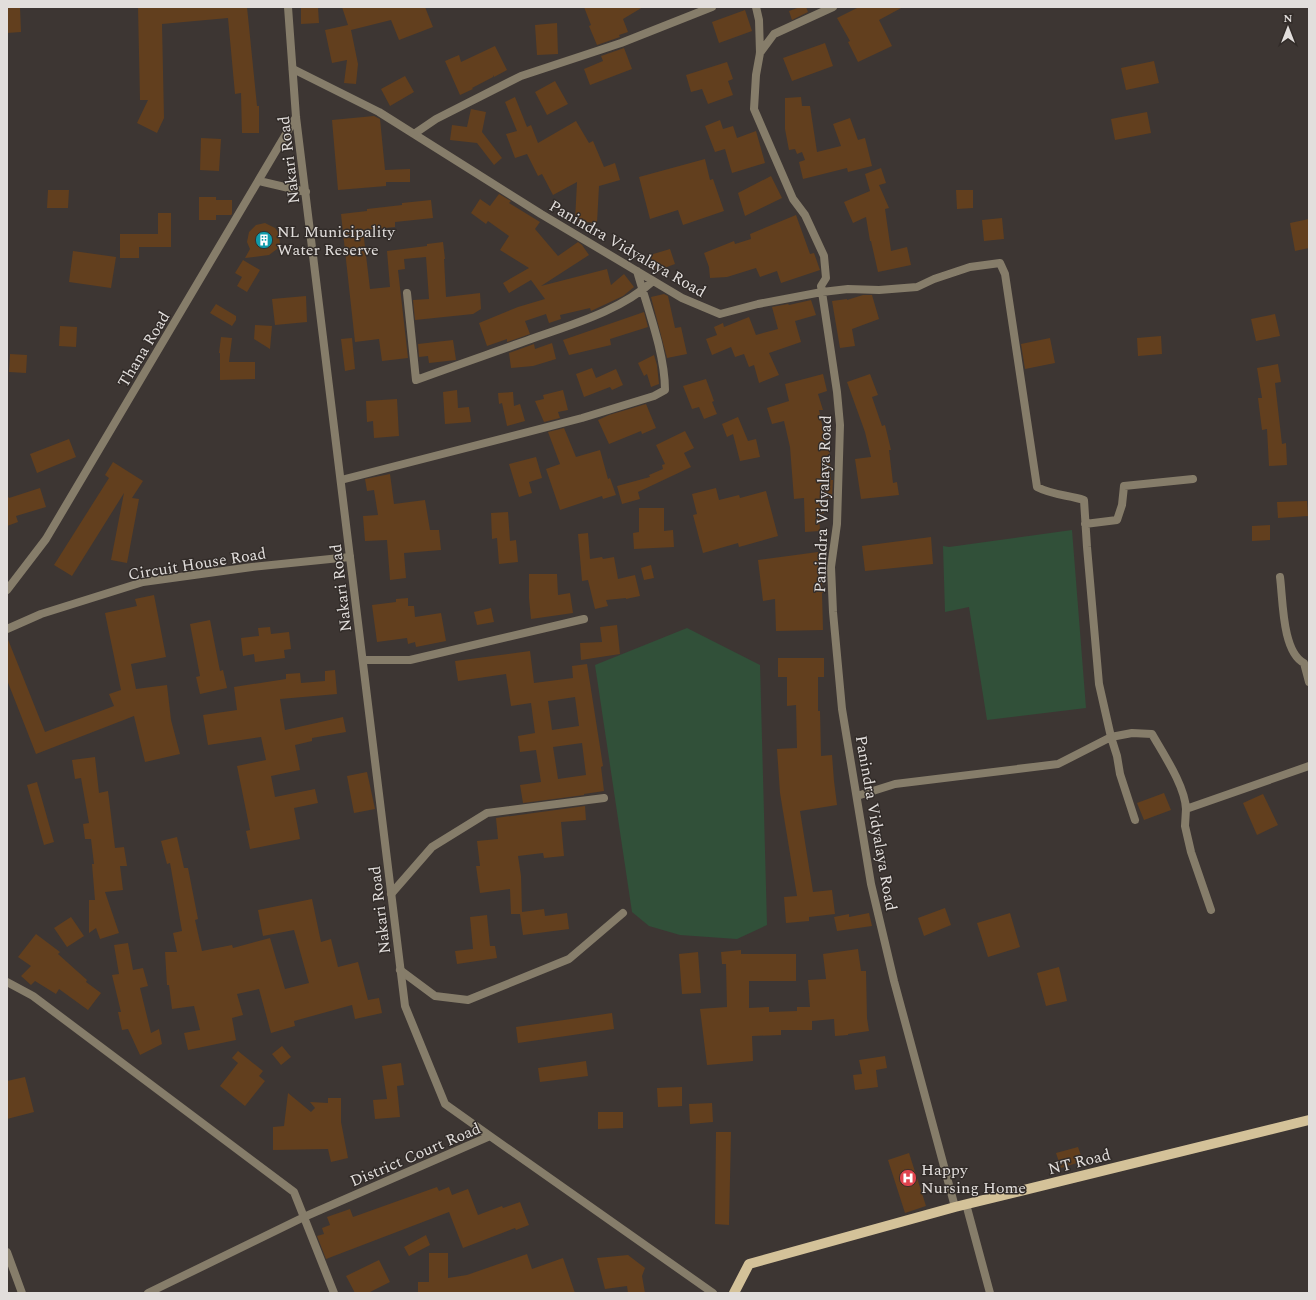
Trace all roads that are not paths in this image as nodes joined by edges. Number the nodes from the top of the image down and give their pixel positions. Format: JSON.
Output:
{"nodes":[{"id":1,"x":288,"y":7,"type":"edge"},
{"id":2,"x":712,"y":7,"type":"edge"},
{"id":3,"x":756,"y":7,"type":"edge"},
{"id":4,"x":833,"y":7,"type":"edge"},
{"id":5,"x":760,"y":53,"type":"junction"},
{"id":6,"x":293,"y":69,"type":"junction"},
{"id":7,"x":296,"y":117,"type":"junction"},
{"id":8,"x":414,"y":134,"type":"junction"},
{"id":9,"x":259,"y":181,"type":"junction"},
{"id":10,"x":306,"y":192,"type":"junction"},
{"id":11,"x":637,"y":271,"type":"junction"},
{"id":12,"x":653,"y":281,"type":"junction"},
{"id":13,"x":642,"y":291,"type":"junction"},
{"id":14,"x":822,"y":292,"type":"junction"},
{"id":15,"x":407,"y":294,"type":"dead end"},
{"id":16,"x":1193,"y":479,"type":"dead end"},
{"id":17,"x":341,"y":480,"type":"junction"},
{"id":18,"x":1085,"y":524,"type":"junction"},
{"id":19,"x":350,"y":557,"type":"junction"},
{"id":20,"x":1280,"y":577,"type":"dead end"},
{"id":21,"x":7,"y":590,"type":"edge"},
{"id":22,"x":584,"y":618,"type":"dead end"},
{"id":23,"x":7,"y":629,"type":"edge"},
{"id":24,"x":363,"y":660,"type":"junction"},
{"id":25,"x":1309,"y":682,"type":"edge"},
{"id":26,"x":1111,"y":736,"type":"junction"},
{"id":27,"x":1309,"y":766,"type":"edge"},
{"id":28,"x":857,"y":796,"type":"junction"},
{"id":29,"x":604,"y":798,"type":"dead end"},
{"id":30,"x":1186,"y":809,"type":"junction"},
{"id":31,"x":1135,"y":820,"type":"dead end"},
{"id":32,"x":391,"y":894,"type":"junction"},
{"id":33,"x":1211,"y":910,"type":"dead end"},
{"id":34,"x":623,"y":913,"type":"dead end"},
{"id":35,"x":400,"y":970,"type":"junction"},
{"id":36,"x":7,"y":982,"type":"edge"},
{"id":37,"x":1309,"y":1120,"type":"edge"},
{"id":38,"x":490,"y":1136,"type":"junction"},
{"id":39,"x":966,"y":1204,"type":"junction"},
{"id":40,"x":955,"y":1207,"type":"junction"},
{"id":41,"x":304,"y":1217,"type":"junction"},
{"id":42,"x":7,"y":1252,"type":"edge"},
{"id":43,"x":22,"y":1293,"type":"edge"},
{"id":44,"x":148,"y":1293,"type":"edge"},
{"id":45,"x":334,"y":1293,"type":"edge"},
{"id":46,"x":713,"y":1293,"type":"edge"},
{"id":47,"x":734,"y":1293,"type":"edge"},
{"id":48,"x":990,"y":1293,"type":"edge"}],
"edges":[{"from":1,"to":6,"type":"street","name":"Nakari Road"},
{"from":2,"to":8,"type":"street"},
{"from":3,"to":5,"type":"street"},
{"from":4,"to":5,"type":"street"},
{"from":5,"to":14,"type":"street"},
{"from":6,"to":7,"type":"street","name":"Nakari Road"},
{"from":6,"to":8,"type":"street","name":"Panindra Vidyalaya Road"},
{"from":7,"to":9,"type":"street","name":"Thana Road"},
{"from":7,"to":10,"type":"street","name":"Nakari Road"},
{"from":8,"to":11,"type":"street","name":"Panindra Vidyalaya Road"},
{"from":9,"to":10,"type":"street"},
{"from":9,"to":21,"type":"street","name":"Thana Road"},
{"from":10,"to":17,"type":"street","name":"Nakari Road"},
{"from":11,"to":12,"type":"street","name":"Panindra Vidyalaya Road"},
{"from":11,"to":13,"type":"street"},
{"from":12,"to":13,"type":"street"},
{"from":12,"to":14,"type":"street","name":"Panindra Vidyalaya Road"},
{"from":13,"to":15,"type":"street"},
{"from":13,"to":17,"type":"street"},
{"from":14,"to":18,"type":"street"},
{"from":14,"to":28,"type":"street","name":"Panindra Vidyalaya Road"},
{"from":16,"to":18,"type":"street"},
{"from":17,"to":19,"type":"street","name":"Nakari Road"},
{"from":18,"to":26,"type":"street"},
{"from":19,"to":23,"type":"street","name":"Circuit House Road"},
{"from":19,"to":24,"type":"street","name":"Nakari Road"},
{"from":20,"to":25,"type":"street"},
{"from":22,"to":24,"type":"street"},
{"from":24,"to":32,"type":"street","name":"Nakari Road"},
{"from":26,"to":28,"type":"street"},
{"from":26,"to":30,"type":"street"},
{"from":26,"to":31,"type":"street"},
{"from":27,"to":30,"type":"street"},
{"from":28,"to":40,"type":"street","name":"Panindra Vidyalaya Road"},
{"from":29,"to":32,"type":"street"},
{"from":30,"to":33,"type":"street"},
{"from":32,"to":35,"type":"street","name":"Nakari Road"},
{"from":34,"to":35,"type":"street"},
{"from":35,"to":38,"type":"street","name":"Nakari Road"},
{"from":36,"to":41,"type":"street"},
{"from":37,"to":39,"type":"main road","name":"NT Road"},
{"from":38,"to":41,"type":"street","name":"District Court Road"},
{"from":38,"to":46,"type":"street","name":"District Court Road"},
{"from":39,"to":40,"type":"main road","name":"NT Road"},
{"from":39,"to":48,"type":"street"},
{"from":40,"to":47,"type":"main road","name":"NT Road"},
{"from":41,"to":44,"type":"street","name":"District Court Road"},
{"from":41,"to":45,"type":"street"},
{"from":42,"to":43,"type":"street"}]}
